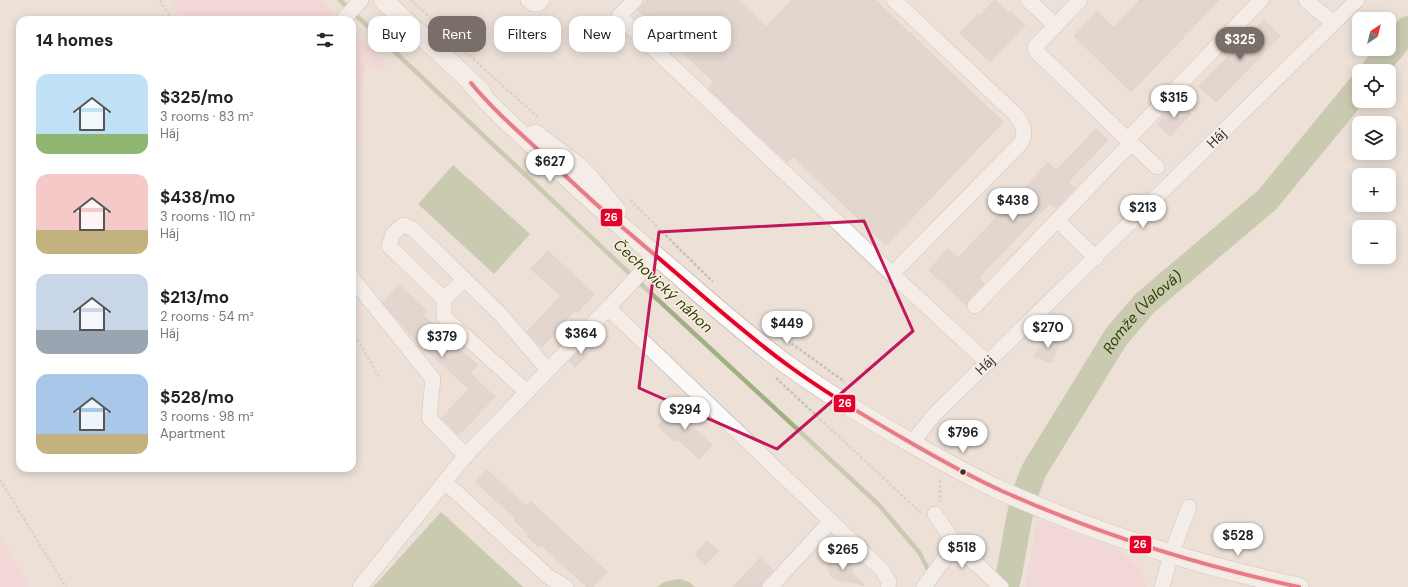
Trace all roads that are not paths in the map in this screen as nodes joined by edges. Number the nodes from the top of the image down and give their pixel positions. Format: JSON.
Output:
{"nodes":[{"id":1,"x":384,"y":0,"type":"edge"},
{"id":2,"x":528,"y":0,"type":"edge"},
{"id":3,"x":542,"y":0,"type":"edge"},
{"id":4,"x":635,"y":0,"type":"edge"},
{"id":5,"x":894,"y":0,"type":"edge"},
{"id":6,"x":1028,"y":0,"type":"edge"},
{"id":7,"x":1080,"y":0,"type":"edge"},
{"id":8,"x":1261,"y":0,"type":"edge"},
{"id":9,"x":1306,"y":0,"type":"edge"},
{"id":10,"x":1357,"y":0,"type":"edge"},
{"id":11,"x":358,"y":3,"type":"edge"},
{"id":12,"x":347,"y":16,"type":"edge"},
{"id":13,"x":1333,"y":23,"type":"junction"},
{"id":14,"x":1056,"y":26,"type":"junction"},
{"id":15,"x":1129,"y":141,"type":"junction"},
{"id":16,"x":1157,"y":167,"type":"dead end"},
{"id":17,"x":1057,"y":220,"type":"junction"},
{"id":18,"x":656,"y":256,"type":"junction"},
{"id":19,"x":1096,"y":258,"type":"junction"},
{"id":20,"x":892,"y":274,"type":"junction"},
{"id":21,"x":464,"y":280,"type":"junction"},
{"id":22,"x":356,"y":283,"type":"edge"},
{"id":23,"x":444,"y":299,"type":"junction"},
{"id":24,"x":975,"y":306,"type":"dead end"},
{"id":25,"x":608,"y":308,"type":"junction"},
{"id":26,"x":988,"y":363,"type":"junction"},
{"id":27,"x":548,"y":370,"type":"junction"},
{"id":28,"x":527,"y":392,"type":"junction"},
{"id":29,"x":912,"y":444,"type":"junction"},
{"id":30,"x":466,"y":456,"type":"junction"},
{"id":31,"x":445,"y":482,"type":"junction"},
{"id":32,"x":1189,"y":507,"type":"dead end"},
{"id":33,"x":935,"y":514,"type":"road end"},
{"id":34,"x":831,"y":521,"type":"junction"},
{"id":35,"x":955,"y":544,"type":"junction"},
{"id":36,"x":1171,"y":555,"type":"junction"},
{"id":37,"x":360,"y":587,"type":"edge"},
{"id":38,"x":566,"y":587,"type":"edge"},
{"id":39,"x":770,"y":587,"type":"edge"},
{"id":40,"x":888,"y":587,"type":"edge"},
{"id":41,"x":924,"y":587,"type":"edge"},
{"id":42,"x":1001,"y":587,"type":"edge"},
{"id":43,"x":1162,"y":587,"type":"edge"},
{"id":44,"x":1299,"y":587,"type":"edge"}],
"edges":[{"from":1,"to":18,"type":"main road"},
{"from":2,"to":3,"type":"street"},
{"from":4,"to":20,"type":"street"},
{"from":5,"to":20,"type":"street"},
{"from":6,"to":14,"type":"street"},
{"from":7,"to":14,"type":"street"},
{"from":8,"to":15,"type":"street"},
{"from":9,"to":13,"type":"street"},
{"from":10,"to":13,"type":"street","name":"Háj"},
{"from":11,"to":12,"type":"street"},
{"from":13,"to":19,"type":"street","name":"Háj"},
{"from":14,"to":15,"type":"street"},
{"from":15,"to":16,"type":"street"},
{"from":15,"to":17,"type":"street"},
{"from":17,"to":19,"type":"street"},
{"from":17,"to":24,"type":"street"},
{"from":18,"to":25,"type":"street"},
{"from":18,"to":29,"type":"main road"},
{"from":19,"to":26,"type":"street","name":"Háj"},
{"from":20,"to":26,"type":"street"},
{"from":21,"to":23,"type":"street"},
{"from":21,"to":23,"type":"street"},
{"from":21,"to":27,"type":"street"},
{"from":22,"to":30,"type":"street"},
{"from":23,"to":28,"type":"street"},
{"from":25,"to":27,"type":"street"},
{"from":25,"to":34,"type":"street"},
{"from":26,"to":29,"type":"street","name":"Háj"},
{"from":27,"to":28,"type":"street"},
{"from":28,"to":30,"type":"street"},
{"from":29,"to":36,"type":"main road"},
{"from":30,"to":31,"type":"street"},
{"from":31,"to":37,"type":"street"},
{"from":31,"to":38,"type":"street"},
{"from":32,"to":36,"type":"street"},
{"from":33,"to":35,"type":"street"},
{"from":34,"to":39,"type":"street"},
{"from":34,"to":40,"type":"street"},
{"from":35,"to":41,"type":"street"},
{"from":35,"to":42,"type":"street"},
{"from":36,"to":43,"type":"street"},
{"from":36,"to":44,"type":"main road"}]}
